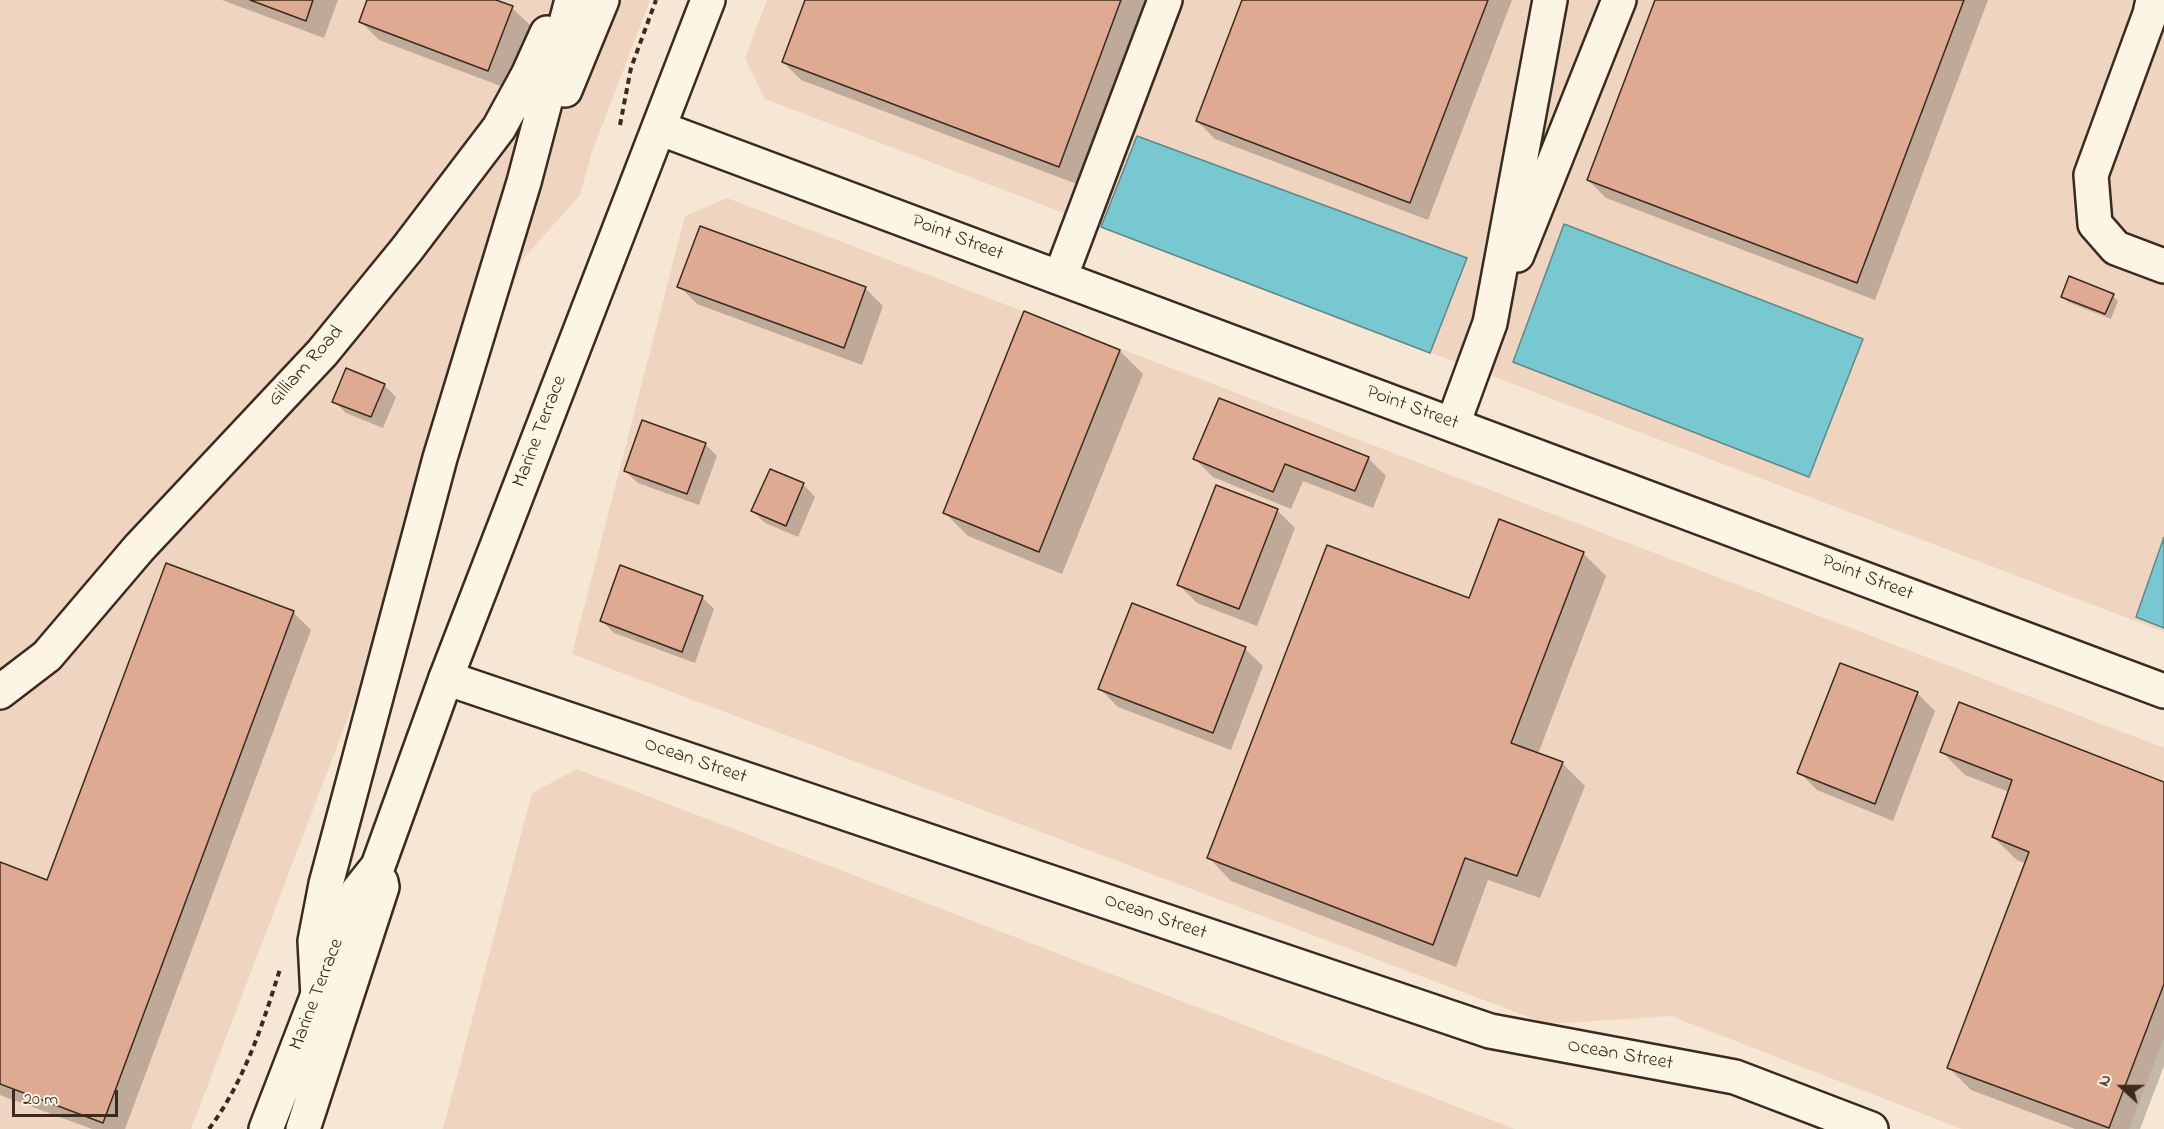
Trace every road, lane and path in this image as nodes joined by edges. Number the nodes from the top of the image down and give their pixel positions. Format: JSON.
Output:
{"nodes":[{"id":1,"x":562,"y":0,"type":"edge"},
{"id":2,"x":572,"y":0,"type":"edge"},
{"id":3,"x":602,"y":0,"type":"edge"},
{"id":4,"x":708,"y":0,"type":"edge"},
{"id":5,"x":1165,"y":0,"type":"edge"},
{"id":6,"x":1550,"y":0,"type":"edge"},
{"id":7,"x":1619,"y":0,"type":"edge"},
{"id":8,"x":2153,"y":0,"type":"edge"},
{"id":9,"x":659,"y":128,"type":"junction"},
{"id":10,"x":524,"y":182,"type":"junction"},
{"id":11,"x":2164,"y":266,"type":"edge"},
{"id":12,"x":1060,"y":278,"type":"junction"},
{"id":13,"x":1490,"y":323,"type":"junction"},
{"id":14,"x":1453,"y":424,"type":"junction"},
{"id":15,"x":446,"y":678,"type":"junction"},
{"id":16,"x":2164,"y":691,"type":"edge"},
{"id":17,"x":0,"y":692,"type":"edge"},
{"id":18,"x":378,"y":866,"type":"junction"},
{"id":19,"x":318,"y":997,"type":"junction"},
{"id":20,"x":265,"y":1122,"type":"edge"},
{"id":21,"x":303,"y":1129,"type":"edge"},
{"id":22,"x":1871,"y":1129,"type":"edge"}],
"edges":[{"from":1,"to":17,"type":"street","name":"Gilliam Road"},
{"from":2,"to":10,"type":"street"},
{"from":3,"to":10,"type":"street"},
{"from":4,"to":9,"type":"street","name":"Marine Terrace"},
{"from":5,"to":12,"type":"street"},
{"from":6,"to":13,"type":"street"},
{"from":7,"to":13,"type":"street"},
{"from":8,"to":11,"type":"street"},
{"from":9,"to":12,"type":"street","name":"Point Street"},
{"from":9,"to":15,"type":"street","name":"Marine Terrace"},
{"from":10,"to":19,"type":"street"},
{"from":12,"to":14,"type":"street","name":"Point Street"},
{"from":13,"to":14,"type":"street"},
{"from":14,"to":16,"type":"street","name":"Point Street"},
{"from":15,"to":18,"type":"street","name":"Marine Terrace"},
{"from":15,"to":22,"type":"street","name":"Ocean Street"},
{"from":18,"to":19,"type":"street","name":"Marine Terrace"},
{"from":18,"to":21,"type":"street","name":"Marine Terrace"},
{"from":19,"to":20,"type":"street","name":"Marine Terrace"}]}
